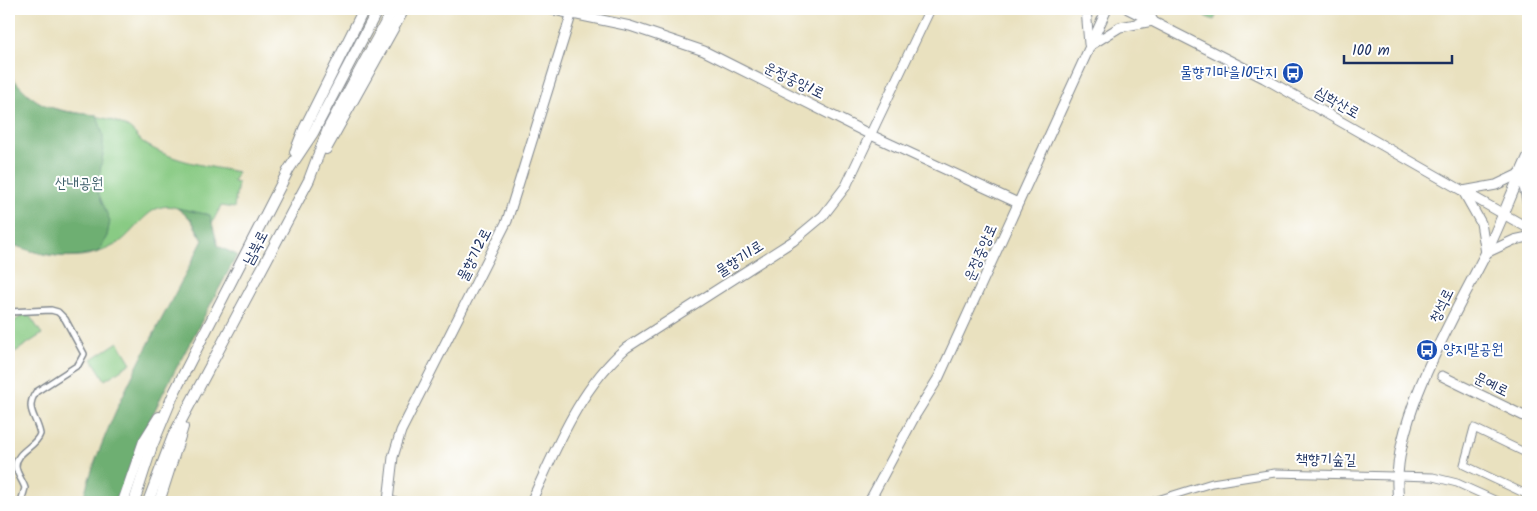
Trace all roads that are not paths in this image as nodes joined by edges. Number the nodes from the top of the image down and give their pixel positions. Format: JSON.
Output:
{"nodes":[{"id":1,"x":364,"y":9,"type":"edge"},
{"id":2,"x":378,"y":9,"type":"edge"},
{"id":3,"x":393,"y":9,"type":"edge"},
{"id":4,"x":404,"y":9,"type":"edge"},
{"id":5,"x":549,"y":9,"type":"edge"},
{"id":6,"x":930,"y":9,"type":"edge"},
{"id":7,"x":1086,"y":9,"type":"edge"},
{"id":8,"x":1107,"y":9,"type":"edge"},
{"id":9,"x":1128,"y":9,"type":"edge"},
{"id":10,"x":1147,"y":9,"type":"edge"},
{"id":11,"x":572,"y":11,"type":"edge"},
{"id":12,"x":1153,"y":21,"type":"junction"},
{"id":13,"x":1089,"y":47,"type":"junction"},
{"id":14,"x":871,"y":134,"type":"junction"},
{"id":15,"x":1528,"y":157,"type":"edge"},
{"id":16,"x":289,"y":169,"type":"junction"},
{"id":17,"x":1521,"y":173,"type":"junction"},
{"id":18,"x":309,"y":180,"type":"junction"},
{"id":19,"x":1463,"y":191,"type":"junction"},
{"id":20,"x":1018,"y":203,"type":"junction"},
{"id":21,"x":1528,"y":205,"type":"edge"},
{"id":22,"x":1503,"y":214,"type":"junction"},
{"id":23,"x":1528,"y":228,"type":"edge"},
{"id":24,"x":1528,"y":237,"type":"edge"},
{"id":25,"x":1486,"y":253,"type":"junction"},
{"id":26,"x":9,"y":312,"type":"edge"},
{"id":27,"x":1442,"y":376,"type":"dead end"},
{"id":28,"x":174,"y":393,"type":"junction"},
{"id":29,"x":191,"y":403,"type":"junction"},
{"id":30,"x":1528,"y":418,"type":"edge"},
{"id":31,"x":1528,"y":454,"type":"edge"},
{"id":32,"x":1398,"y":476,"type":"junction"},
{"id":33,"x":1528,"y":495,"type":"edge"},
{"id":34,"x":21,"y":502,"type":"edge"},
{"id":35,"x":123,"y":502,"type":"edge"},
{"id":36,"x":134,"y":502,"type":"edge"},
{"id":37,"x":148,"y":502,"type":"edge"},
{"id":38,"x":160,"y":502,"type":"edge"},
{"id":39,"x":394,"y":502,"type":"edge"},
{"id":40,"x":531,"y":502,"type":"edge"},
{"id":41,"x":869,"y":502,"type":"edge"},
{"id":42,"x":1151,"y":502,"type":"edge"},
{"id":43,"x":1399,"y":502,"type":"edge"},
{"id":44,"x":1499,"y":502,"type":"edge"}],
"edges":[{"from":1,"to":16,"type":"main road"},
{"from":2,"to":16,"type":"main road","name":"남북로"},
{"from":3,"to":18,"type":"main road","name":"남북로"},
{"from":4,"to":18,"type":"main road"},
{"from":5,"to":11,"type":"street","name":"운정중앙1로"},
{"from":6,"to":14,"type":"street","name":"물향기1로"},
{"from":7,"to":13,"type":"street"},
{"from":8,"to":13,"type":"street","name":"운정중앙로"},
{"from":9,"to":12,"type":"street","name":"심학산로"},
{"from":10,"to":12,"type":"street"},
{"from":11,"to":14,"type":"street","name":"운정중앙1로"},
{"from":11,"to":39,"type":"street","name":"물향기2로"},
{"from":12,"to":13,"type":"street"},
{"from":12,"to":19,"type":"street","name":"심학산로"},
{"from":13,"to":20,"type":"street","name":"운정중앙로"},
{"from":14,"to":20,"type":"street","name":"운정중앙1로"},
{"from":14,"to":40,"type":"street","name":"물향기1로"},
{"from":15,"to":17,"type":"main road","name":"청석로"},
{"from":16,"to":28,"type":"main road","name":"남북로"},
{"from":17,"to":19,"type":"street"},
{"from":17,"to":21,"type":"street"},
{"from":17,"to":22,"type":"main road","name":"청석로"},
{"from":18,"to":29,"type":"main road","name":"남북로"},
{"from":19,"to":22,"type":"street","name":"심학산로"},
{"from":19,"to":25,"type":"street"},
{"from":20,"to":41,"type":"street","name":"운정중앙로"},
{"from":22,"to":23,"type":"street","name":"심학산로"},
{"from":22,"to":25,"type":"main road","name":"청석로"},
{"from":24,"to":25,"type":"street"},
{"from":25,"to":32,"type":"main road","name":"청석로"},
{"from":26,"to":34,"type":"street"},
{"from":27,"to":30,"type":"street","name":"문예로"},
{"from":28,"to":35,"type":"main road"},
{"from":28,"to":36,"type":"main road","name":"남북로"},
{"from":29,"to":37,"type":"main road","name":"남북로"},
{"from":29,"to":38,"type":"main road"},
{"from":31,"to":33,"type":"street"},
{"from":32,"to":42,"type":"street","name":"책향기숲길"},
{"from":32,"to":43,"type":"main road","name":"청석로"},
{"from":32,"to":44,"type":"street","name":"책향기숲길"}]}
